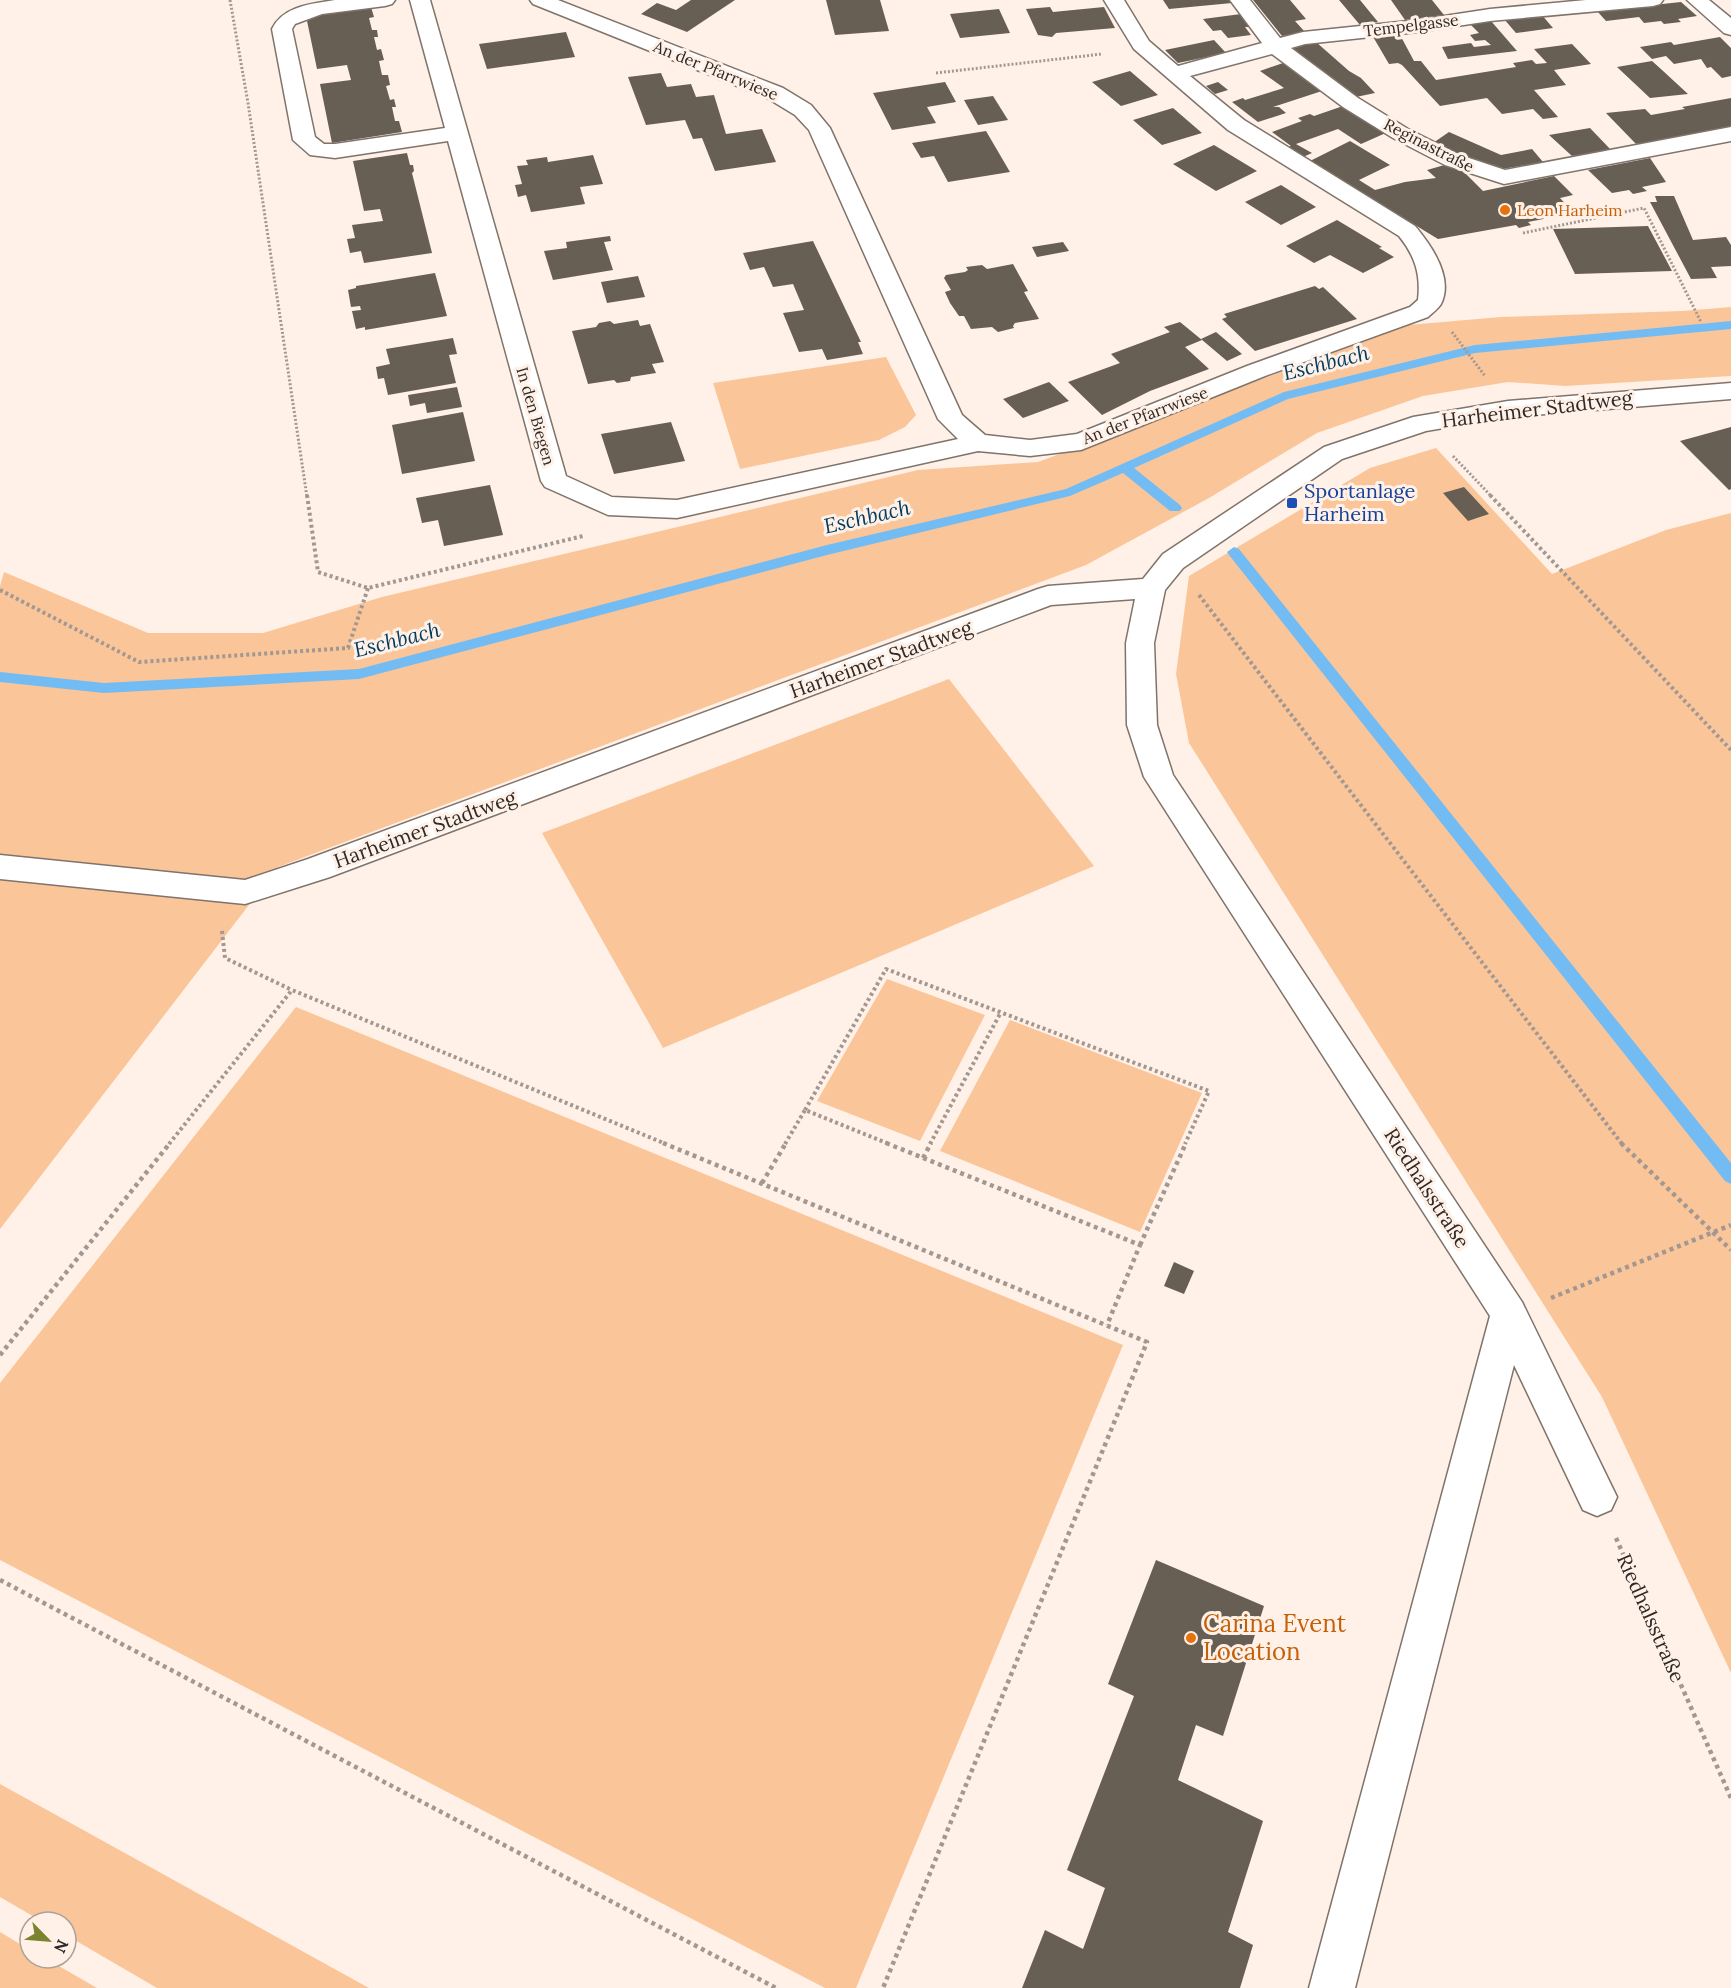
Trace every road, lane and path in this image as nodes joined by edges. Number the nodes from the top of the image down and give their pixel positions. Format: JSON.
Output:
{"nodes":[{"id":1,"x":230,"y":0,"type":"edge"},
{"id":2,"x":385,"y":0,"type":"edge"},
{"id":3,"x":540,"y":0,"type":"edge"},
{"id":4,"x":1114,"y":0,"type":"edge"},
{"id":5,"x":1240,"y":0,"type":"edge"},
{"id":6,"x":1653,"y":0,"type":"edge"},
{"id":7,"x":1697,"y":0,"type":"edge"},
{"id":8,"x":425,"y":1,"type":"edge"},
{"id":9,"x":1731,"y":29,"type":"edge"},
{"id":10,"x":1141,"y":45,"type":"junction"},
{"id":11,"x":1275,"y":46,"type":"junction"},
{"id":12,"x":936,"y":73,"type":"dead end"},
{"id":13,"x":1174,"y":73,"type":"junction"},
{"id":14,"x":457,"y":133,"type":"junction"},
{"id":15,"x":1731,"y":134,"type":"edge"},
{"id":16,"x":1523,"y":233,"type":"dead end"},
{"id":17,"x":1701,"y":322,"type":"dead end"},
{"id":18,"x":1457,"y":339,"type":"dead end"},
{"id":19,"x":1479,"y":368,"type":"dead end"},
{"id":20,"x":1731,"y":391,"type":"edge"},
{"id":21,"x":1422,"y":423,"type":"junction"},
{"id":22,"x":978,"y":443,"type":"junction"},
{"id":23,"x":591,"y":533,"type":"dead end"},
{"id":24,"x":1173,"y":561,"type":"junction"},
{"id":25,"x":368,"y":588,"type":"junction"},
{"id":26,"x":1151,"y":588,"type":"junction"},
{"id":27,"x":0,"y":590,"type":"edge"},
{"id":28,"x":1731,"y":750,"type":"edge"},
{"id":29,"x":4,"y":868,"type":"edge"},
{"id":30,"x":219,"y":890,"type":"junction"},
{"id":31,"x":292,"y":990,"type":"junction"},
{"id":32,"x":1001,"y":1012,"type":"junction"},
{"id":33,"x":805,"y":1110,"type":"junction"},
{"id":34,"x":923,"y":1158,"type":"junction"},
{"id":35,"x":762,"y":1183,"type":"junction"},
{"id":36,"x":1731,"y":1225,"type":"edge"},
{"id":37,"x":1716,"y":1233,"type":"junction"},
{"id":38,"x":1140,"y":1245,"type":"junction"},
{"id":39,"x":1731,"y":1250,"type":"edge"},
{"id":40,"x":1509,"y":1314,"type":"junction"},
{"id":41,"x":1107,"y":1325,"type":"junction"},
{"id":42,"x":0,"y":1355,"type":"edge"},
{"id":43,"x":1597,"y":1497,"type":"joint"},
{"id":44,"x":0,"y":1580,"type":"edge"},
{"id":45,"x":1731,"y":1798,"type":"edge"},
{"id":46,"x":776,"y":1988,"type":"edge"},
{"id":47,"x":883,"y":1988,"type":"edge"},
{"id":48,"x":1332,"y":1988,"type":"edge"}],
"edges":[{"from":1,"to":25,"type":"path"},
{"from":2,"to":14,"type":"street"},
{"from":3,"to":22,"type":"street","name":"An der Pfarrwiese"},
{"from":4,"to":10,"type":"street","name":"An der Pfarrwiese"},
{"from":5,"to":11,"type":"street","name":"Reginastraße"},
{"from":6,"to":11,"type":"street","name":"Tempelgasse"},
{"from":7,"to":9,"type":"street"},
{"from":8,"to":14,"type":"street","name":"In den Biegen"},
{"from":10,"to":12,"type":"path"},
{"from":10,"to":13,"type":"street","name":"An der Pfarrwiese"},
{"from":11,"to":13,"type":"street","name":"Tempelgasse"},
{"from":11,"to":15,"type":"street","name":"Reginastraße"},
{"from":13,"to":22,"type":"street","name":"An der Pfarrwiese"},
{"from":14,"to":22,"type":"street","name":"In den Biegen"},
{"from":16,"to":17,"type":"path"},
{"from":18,"to":19,"type":"path"},
{"from":20,"to":21,"type":"street","name":"Harheimer Stadtweg"},
{"from":21,"to":24,"type":"street","name":"Harheimer Stadtweg"},
{"from":21,"to":28,"type":"path"},
{"from":23,"to":25,"type":"path"},
{"from":24,"to":26,"type":"street","name":"Harheimer Stadtweg"},
{"from":24,"to":37,"type":"path"},
{"from":25,"to":27,"type":"path"},
{"from":26,"to":30,"type":"street","name":"Harheimer Stadtweg"},
{"from":26,"to":40,"type":"street","name":"Riedhalsstraße"},
{"from":29,"to":30,"type":"street","name":"Harheimer Stadtweg"},
{"from":30,"to":31,"type":"path"},
{"from":31,"to":35,"type":"path"},
{"from":31,"to":42,"type":"path"},
{"from":32,"to":33,"type":"path"},
{"from":32,"to":34,"type":"path"},
{"from":32,"to":38,"type":"path"},
{"from":33,"to":34,"type":"path"},
{"from":33,"to":35,"type":"path"},
{"from":34,"to":38,"type":"path"},
{"from":35,"to":41,"type":"path"},
{"from":36,"to":37,"type":"path"},
{"from":37,"to":39,"type":"path"},
{"from":37,"to":40,"type":"path"},
{"from":38,"to":41,"type":"path"},
{"from":40,"to":43,"type":"street","name":"Riedhalsstraße"},
{"from":40,"to":48,"type":"street"},
{"from":41,"to":47,"type":"path"},
{"from":43,"to":45,"type":"path","name":"Riedhalsstraße"},
{"from":44,"to":46,"type":"path"}]}
